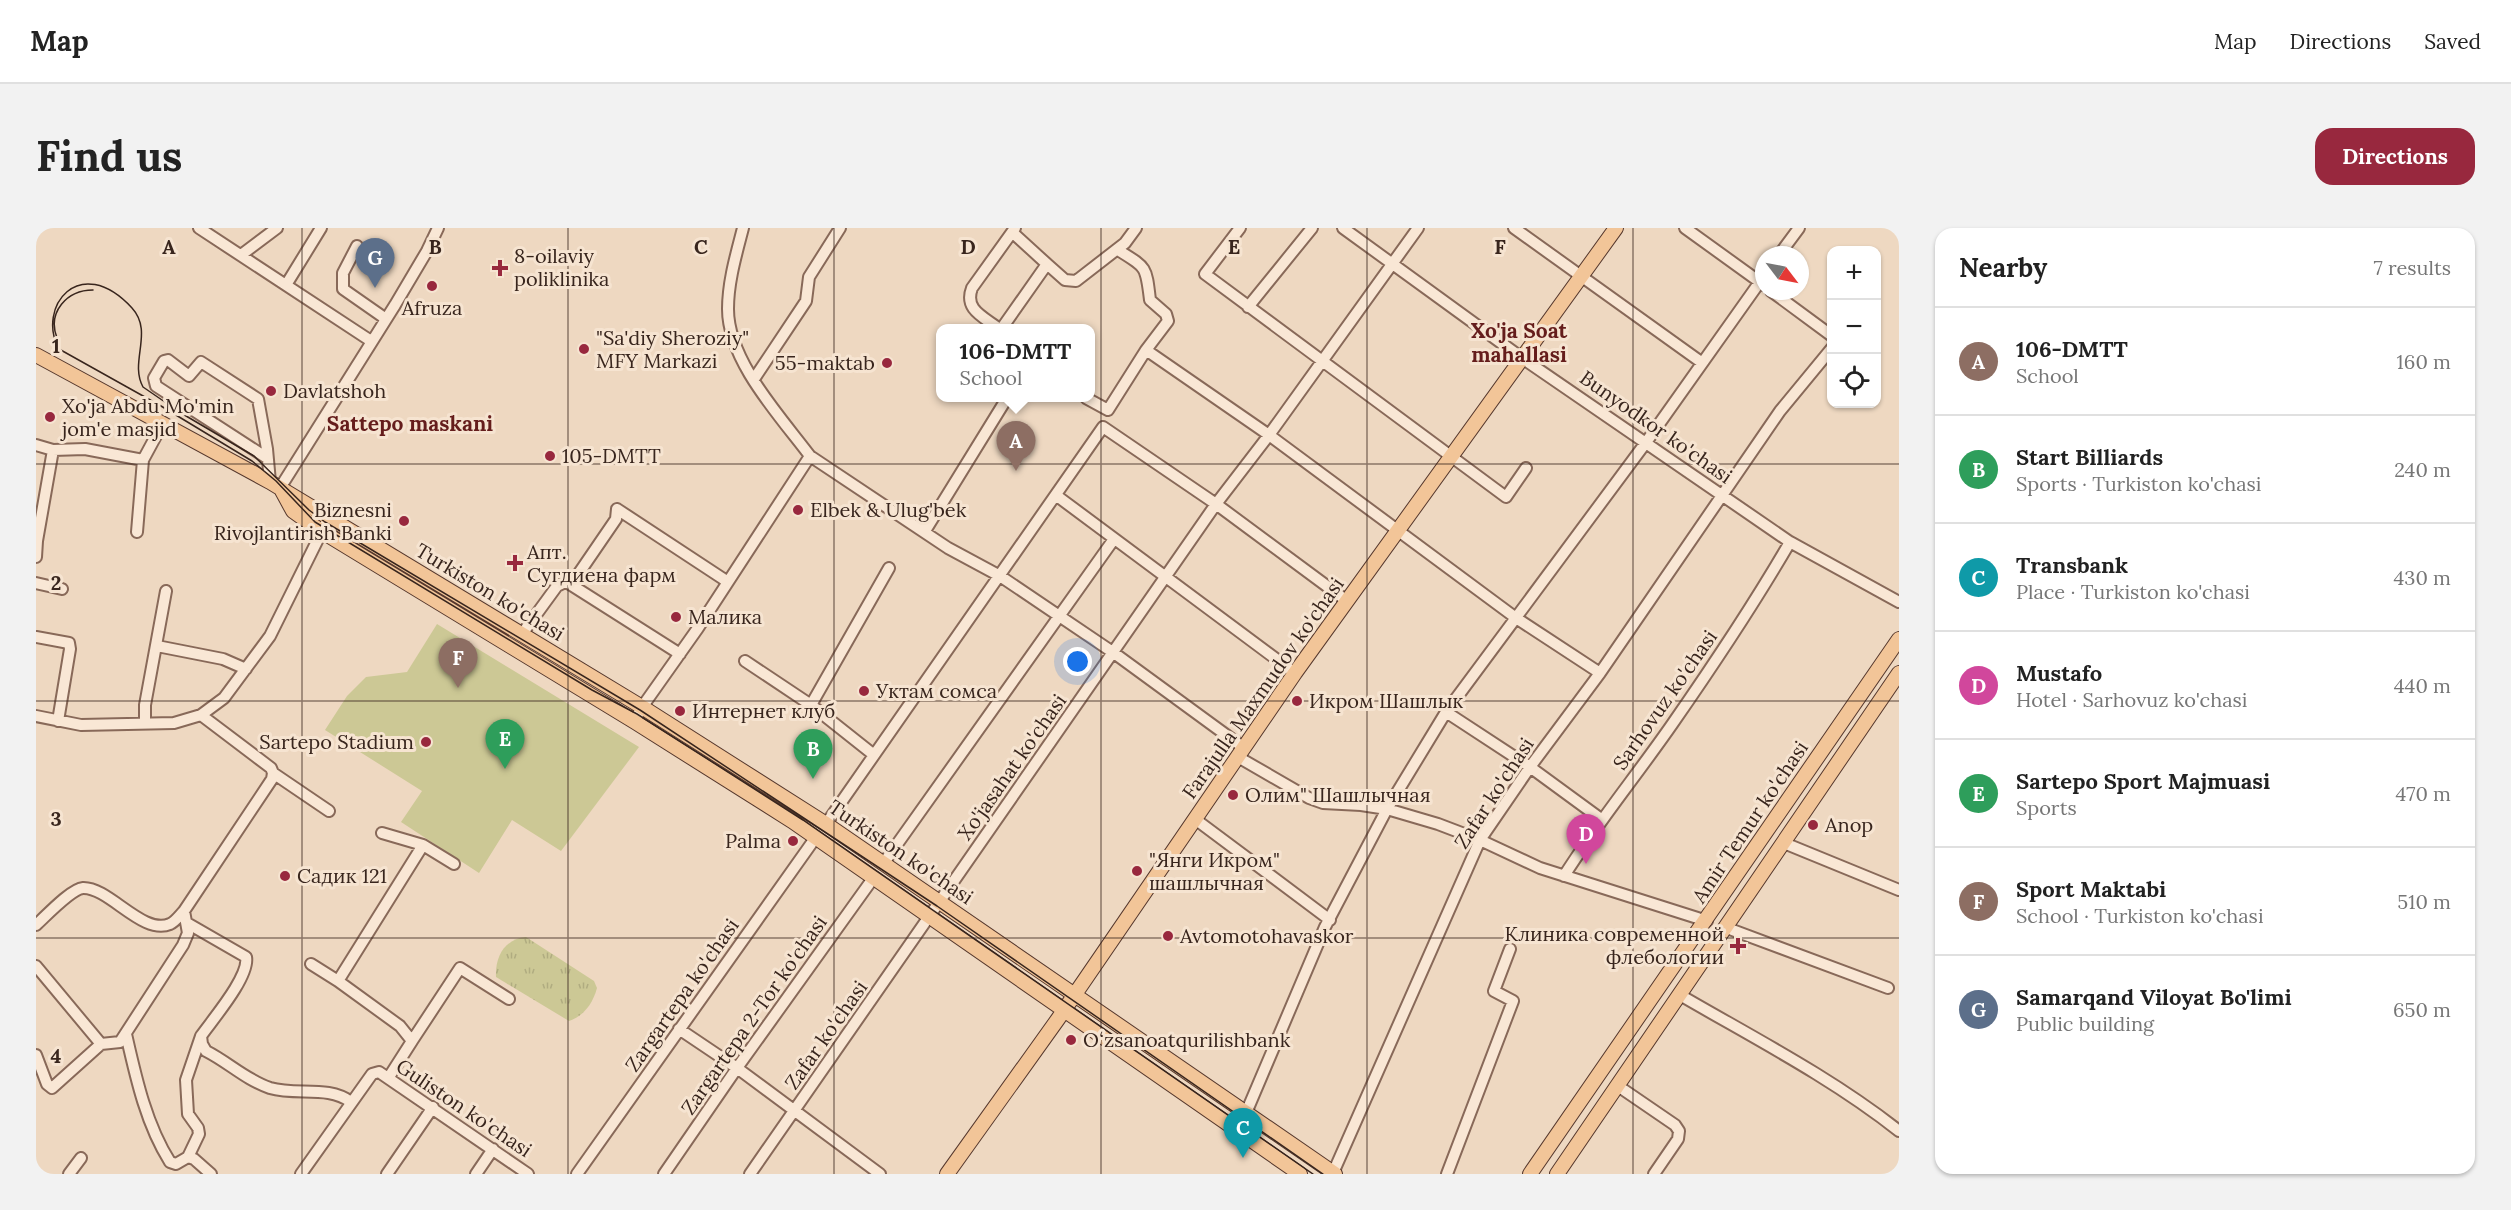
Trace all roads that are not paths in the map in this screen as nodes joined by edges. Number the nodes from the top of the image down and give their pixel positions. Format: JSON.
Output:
{"nodes":[{"id":1,"x":199,"y":228,"type":"edge"},
{"id":2,"x":277,"y":228,"type":"edge"},
{"id":3,"x":321,"y":228,"type":"edge"},
{"id":4,"x":438,"y":228,"type":"edge"},
{"id":5,"x":743,"y":228,"type":"edge"},
{"id":6,"x":840,"y":228,"type":"edge"},
{"id":7,"x":1136,"y":228,"type":"edge"},
{"id":8,"x":1240,"y":228,"type":"edge"},
{"id":9,"x":1312,"y":228,"type":"edge"},
{"id":10,"x":1342,"y":228,"type":"edge"},
{"id":11,"x":1418,"y":228,"type":"edge"},
{"id":12,"x":1514,"y":228,"type":"edge"},
{"id":13,"x":1616,"y":228,"type":"edge"},
{"id":14,"x":1685,"y":228,"type":"edge"},
{"id":15,"x":1799,"y":228,"type":"edge"},
{"id":16,"x":1014,"y":230,"type":"edge"},
{"id":17,"x":214,"y":232,"type":"edge"},
{"id":18,"x":357,"y":246,"type":"dead end"},
{"id":19,"x":1786,"y":246,"type":"edge"},
{"id":20,"x":1118,"y":250,"type":"junction"},
{"id":21,"x":241,"y":255,"type":"junction"},
{"id":22,"x":1047,"y":264,"type":"junction"},
{"id":23,"x":1392,"y":264,"type":"junction"},
{"id":24,"x":1581,"y":276,"type":"junction"},
{"id":25,"x":1755,"y":276,"type":"edge"},
{"id":26,"x":286,"y":285,"type":"junction"},
{"id":27,"x":1755,"y":291,"type":"edge"},
{"id":28,"x":1783,"y":300,"type":"edge"},
{"id":29,"x":1248,"y":307,"type":"junction"},
{"id":30,"x":386,"y":319,"type":"junction"},
{"id":31,"x":995,"y":324,"type":"edge"},
{"id":32,"x":1003,"y":324,"type":"edge"},
{"id":33,"x":1827,"y":332,"type":"edge"},
{"id":34,"x":371,"y":342,"type":"junction"},
{"id":35,"x":1146,"y":350,"type":"junction"},
{"id":36,"x":1827,"y":354,"type":"edge"},
{"id":37,"x":36,"y":355,"type":"edge"},
{"id":38,"x":1522,"y":358,"type":"junction"},
{"id":39,"x":1321,"y":362,"type":"junction"},
{"id":40,"x":1701,"y":362,"type":"junction"},
{"id":41,"x":754,"y":380,"type":"junction"},
{"id":42,"x":1005,"y":402,"type":"edge"},
{"id":43,"x":1093,"y":402,"type":"edge"},
{"id":44,"x":163,"y":423,"type":"junction"},
{"id":45,"x":1269,"y":435,"type":"junction"},
{"id":46,"x":1647,"y":441,"type":"junction"},
{"id":47,"x":36,"y":445,"type":"edge"},
{"id":48,"x":53,"y":450,"type":"junction"},
{"id":49,"x":810,"y":456,"type":"junction"},
{"id":50,"x":267,"y":458,"type":"junction"},
{"id":51,"x":1450,"y":458,"type":"junction"},
{"id":52,"x":143,"y":460,"type":"junction"},
{"id":53,"x":1526,"y":468,"type":"dead end"},
{"id":54,"x":275,"y":485,"type":"junction"},
{"id":55,"x":1723,"y":495,"type":"junction"},
{"id":56,"x":1057,"y":496,"type":"junction"},
{"id":57,"x":1216,"y":504,"type":"junction"},
{"id":58,"x":328,"y":517,"type":"junction"},
{"id":59,"x":1398,"y":530,"type":"junction"},
{"id":60,"x":321,"y":531,"type":"junction"},
{"id":61,"x":925,"y":531,"type":"junction"},
{"id":62,"x":136,"y":532,"type":"dead end"},
{"id":63,"x":1114,"y":539,"type":"junction"},
{"id":64,"x":1790,"y":542,"type":"junction"},
{"id":65,"x":36,"y":557,"type":"edge"},
{"id":66,"x":889,"y":568,"type":"dead end"},
{"id":67,"x":1000,"y":576,"type":"junction"},
{"id":68,"x":1166,"y":577,"type":"junction"},
{"id":69,"x":565,"y":581,"type":"junction"},
{"id":70,"x":728,"y":582,"type":"junction"},
{"id":71,"x":36,"y":583,"type":"edge"},
{"id":72,"x":62,"y":589,"type":"dead end"},
{"id":73,"x":166,"y":591,"type":"dead end"},
{"id":74,"x":1347,"y":601,"type":"junction"},
{"id":75,"x":1899,"y":602,"type":"edge"},
{"id":76,"x":1058,"y":616,"type":"junction"},
{"id":77,"x":1516,"y":618,"type":"junction"},
{"id":78,"x":522,"y":634,"type":"junction"},
{"id":79,"x":36,"y":637,"type":"edge"},
{"id":80,"x":1899,"y":639,"type":"edge"},
{"id":81,"x":157,"y":646,"type":"junction"},
{"id":82,"x":1114,"y":653,"type":"junction"},
{"id":83,"x":680,"y":654,"type":"junction"},
{"id":84,"x":745,"y":661,"type":"dead end"},
{"id":85,"x":246,"y":669,"type":"junction"},
{"id":86,"x":1295,"y":673,"type":"junction"},
{"id":87,"x":1600,"y":673,"type":"junction"},
{"id":88,"x":1899,"y":673,"type":"edge"},
{"id":89,"x":811,"y":705,"type":"junction"},
{"id":90,"x":642,"y":706,"type":"junction"},
{"id":91,"x":1446,"y":712,"type":"junction"},
{"id":92,"x":201,"y":715,"type":"junction"},
{"id":93,"x":36,"y":716,"type":"edge"},
{"id":94,"x":58,"y":721,"type":"junction"},
{"id":95,"x":635,"y":722,"type":"junction"},
{"id":96,"x":146,"y":724,"type":"junction"},
{"id":97,"x":1241,"y":752,"type":"junction"},
{"id":98,"x":874,"y":755,"type":"junction"},
{"id":99,"x":1530,"y":766,"type":"junction"},
{"id":100,"x":273,"y":773,"type":"junction"},
{"id":101,"x":1387,"y":809,"type":"junction"},
{"id":102,"x":329,"y":811,"type":"dead end"},
{"id":103,"x":1195,"y":819,"type":"junction"},
{"id":104,"x":1601,"y":819,"type":"junction"},
{"id":105,"x":826,"y":824,"type":"junction"},
{"id":106,"x":382,"y":833,"type":"dead end"},
{"id":107,"x":816,"y":837,"type":"junction"},
{"id":108,"x":1480,"y":840,"type":"junction"},
{"id":109,"x":1784,"y":843,"type":"junction"},
{"id":110,"x":423,"y":845,"type":"junction"},
{"id":111,"x":454,"y":864,"type":"dead end"},
{"id":112,"x":883,"y":864,"type":"junction"},
{"id":113,"x":1564,"y":876,"type":"junction"},
{"id":114,"x":874,"y":877,"type":"junction"},
{"id":115,"x":1899,"y":890,"type":"edge"},
{"id":116,"x":940,"y":902,"type":"junction"},
{"id":117,"x":184,"y":911,"type":"junction"},
{"id":118,"x":930,"y":916,"type":"junction"},
{"id":119,"x":1330,"y":920,"type":"junction"},
{"id":120,"x":1707,"y":921,"type":"junction"},
{"id":121,"x":187,"y":923,"type":"junction"},
{"id":122,"x":36,"y":925,"type":"edge"},
{"id":123,"x":1727,"y":928,"type":"junction"},
{"id":124,"x":1510,"y":949,"type":"dead end"},
{"id":125,"x":311,"y":964,"type":"dead end"},
{"id":126,"x":36,"y":966,"type":"edge"},
{"id":127,"x":338,"y":981,"type":"junction"},
{"id":128,"x":1888,"y":988,"type":"dead end"},
{"id":129,"x":1075,"y":994,"type":"junction"},
{"id":130,"x":1680,"y":995,"type":"junction"},
{"id":131,"x":509,"y":999,"type":"dead end"},
{"id":132,"x":1064,"y":1010,"type":"junction"},
{"id":133,"x":679,"y":1029,"type":"junction"},
{"id":134,"x":126,"y":1034,"type":"junction"},
{"id":135,"x":201,"y":1036,"type":"junction"},
{"id":136,"x":412,"y":1041,"type":"junction"},
{"id":137,"x":101,"y":1044,"type":"junction"},
{"id":138,"x":36,"y":1057,"type":"edge"},
{"id":139,"x":736,"y":1068,"type":"junction"},
{"id":140,"x":389,"y":1077,"type":"junction"},
{"id":141,"x":1618,"y":1086,"type":"junction"},
{"id":142,"x":351,"y":1102,"type":"junction"},
{"id":143,"x":433,"y":1107,"type":"junction"},
{"id":144,"x":795,"y":1112,"type":"junction"},
{"id":145,"x":1246,"y":1113,"type":"junction"},
{"id":146,"x":1899,"y":1131,"type":"edge"},
{"id":147,"x":493,"y":1149,"type":"junction"},
{"id":148,"x":188,"y":1157,"type":"junction"},
{"id":149,"x":81,"y":1158,"type":"dead end"},
{"id":150,"x":1334,"y":1173,"type":"edge"},
{"id":151,"x":69,"y":1174,"type":"edge"},
{"id":152,"x":211,"y":1174,"type":"edge"},
{"id":153,"x":301,"y":1174,"type":"edge"},
{"id":154,"x":387,"y":1174,"type":"edge"},
{"id":155,"x":476,"y":1174,"type":"edge"},
{"id":156,"x":528,"y":1174,"type":"edge"},
{"id":157,"x":577,"y":1174,"type":"edge"},
{"id":158,"x":664,"y":1174,"type":"edge"},
{"id":159,"x":750,"y":1174,"type":"edge"},
{"id":160,"x":880,"y":1174,"type":"edge"},
{"id":161,"x":947,"y":1174,"type":"edge"},
{"id":162,"x":1300,"y":1174,"type":"edge"},
{"id":163,"x":1447,"y":1174,"type":"edge"},
{"id":164,"x":1530,"y":1174,"type":"edge"},
{"id":165,"x":1557,"y":1174,"type":"edge"},
{"id":166,"x":1654,"y":1174,"type":"edge"}],
"edges":[{"from":1,"to":17,"type":"street"},
{"from":2,"to":21,"type":"street"},
{"from":3,"to":26,"type":"street"},
{"from":4,"to":30,"type":"street"},
{"from":5,"to":41,"type":"street"},
{"from":6,"to":41,"type":"street"},
{"from":7,"to":20,"type":"street"},
{"from":8,"to":29,"type":"street"},
{"from":9,"to":29,"type":"street"},
{"from":10,"to":23,"type":"street","name":"Bunyodkor ko'chasi"},
{"from":11,"to":23,"type":"street","name":"Xo'jasahat ko'chasi"},
{"from":12,"to":24,"type":"street"},
{"from":13,"to":24,"type":"main road","name":"Farajulla Maxmudov ko'chasi"},
{"from":14,"to":25,"type":"street"},
{"from":15,"to":19,"type":"street"},
{"from":16,"to":22,"type":"street"},
{"from":16,"to":31,"type":"street"},
{"from":17,"to":21,"type":"street"},
{"from":18,"to":30,"type":"street"},
{"from":20,"to":22,"type":"street"},
{"from":20,"to":35,"type":"street"},
{"from":21,"to":26,"type":"street"},
{"from":22,"to":32,"type":"street"},
{"from":23,"to":38,"type":"street","name":"Bunyodkor ko'chasi"},
{"from":23,"to":39,"type":"street","name":"Xo'jasahat ko'chasi"},
{"from":24,"to":38,"type":"main road","name":"Farajulla Maxmudov ko'chasi"},
{"from":24,"to":40,"type":"street"},
{"from":26,"to":34,"type":"street"},
{"from":27,"to":40,"type":"street"},
{"from":28,"to":33,"type":"street"},
{"from":29,"to":39,"type":"street"},
{"from":30,"to":34,"type":"street"},
{"from":34,"to":54,"type":"street"},
{"from":35,"to":43,"type":"street"},
{"from":35,"to":45,"type":"street"},
{"from":36,"to":55,"type":"street","name":"Zafar ko'chasi"},
{"from":37,"to":44,"type":"main road","name":"Turkiston ko'chasi"},
{"from":38,"to":46,"type":"street","name":"Bunyodkor ko'chasi"},
{"from":38,"to":51,"type":"main road","name":"Farajulla Maxmudov ko'chasi"},
{"from":39,"to":45,"type":"street","name":"Xo'jasahat ko'chasi"},
{"from":39,"to":51,"type":"street"},
{"from":40,"to":46,"type":"street"},
{"from":41,"to":49,"type":"street"},
{"from":42,"to":61,"type":"street"},
{"from":44,"to":52,"type":"street"},
{"from":44,"to":54,"type":"main road","name":"Turkiston ko'chasi"},
{"from":45,"to":57,"type":"street","name":"Xo'jasahat ko'chasi"},
{"from":45,"to":59,"type":"street"},
{"from":46,"to":55,"type":"street","name":"Bunyodkor ko'chasi"},
{"from":46,"to":77,"type":"street"},
{"from":47,"to":48,"type":"street"},
{"from":48,"to":52,"type":"street"},
{"from":48,"to":65,"type":"street"},
{"from":49,"to":61,"type":"street"},
{"from":49,"to":70,"type":"street"},
{"from":50,"to":50,"type":"street"},
{"from":50,"to":54,"type":"street"},
{"from":51,"to":53,"type":"street"},
{"from":51,"to":59,"type":"main road","name":"Farajulla Maxmudov ko'chasi"},
{"from":52,"to":62,"type":"street"},
{"from":54,"to":58,"type":"main road","name":"Turkiston ko'chasi"},
{"from":54,"to":60,"type":"main road","name":"Turkiston ko'chasi"},
{"from":55,"to":64,"type":"street","name":"Bunyodkor ko'chasi"},
{"from":55,"to":87,"type":"street","name":"Zafar ko'chasi"},
{"from":56,"to":57,"type":"street"},
{"from":56,"to":63,"type":"street"},
{"from":56,"to":67,"type":"street"},
{"from":57,"to":68,"type":"street","name":"Xo'jasahat ko'chasi"},
{"from":57,"to":74,"type":"street"},
{"from":58,"to":60,"type":"street"},
{"from":58,"to":78,"type":"main road","name":"Turkiston ko'chasi"},
{"from":59,"to":74,"type":"main road","name":"Farajulla Maxmudov ko'chasi"},
{"from":59,"to":77,"type":"street"},
{"from":60,"to":85,"type":"street"},
{"from":60,"to":95,"type":"main road","name":"Turkiston ko'chasi"},
{"from":61,"to":67,"type":"street"},
{"from":63,"to":68,"type":"street"},
{"from":63,"to":76,"type":"street"},
{"from":64,"to":75,"type":"street","name":"Bunyodkor ko'chasi"},
{"from":64,"to":104,"type":"street","name":"Sarhovuz ko'chasi"},
{"from":66,"to":89,"type":"street"},
{"from":67,"to":76,"type":"street"},
{"from":67,"to":98,"type":"street"},
{"from":68,"to":82,"type":"street","name":"Xo'jasahat ko'chasi"},
{"from":68,"to":86,"type":"street"},
{"from":69,"to":70,"type":"street"},
{"from":69,"to":78,"type":"street"},
{"from":69,"to":83,"type":"street"},
{"from":70,"to":83,"type":"street"},
{"from":71,"to":72,"type":"street"},
{"from":73,"to":81,"type":"street"},
{"from":74,"to":86,"type":"main road","name":"Farajulla Maxmudov ko'chasi"},
{"from":76,"to":82,"type":"street"},
{"from":76,"to":112,"type":"street"},
{"from":77,"to":87,"type":"street"},
{"from":77,"to":91,"type":"street"},
{"from":78,"to":90,"type":"main road","name":"Turkiston ko'chasi"},
{"from":79,"to":94,"type":"street"},
{"from":80,"to":120,"type":"main road","name":"Amir Temur ko'chasi"},
{"from":81,"to":85,"type":"street"},
{"from":81,"to":96,"type":"street"},
{"from":82,"to":97,"type":"street"},
{"from":82,"to":116,"type":"street","name":"Xo'jasahat ko'chasi"},
{"from":83,"to":90,"type":"street"},
{"from":84,"to":89,"type":"street"},
{"from":85,"to":92,"type":"street"},
{"from":86,"to":97,"type":"main road","name":"Farajulla Maxmudov ko'chasi"},
{"from":87,"to":99,"type":"street","name":"Zafar ko'chasi"},
{"from":88,"to":109,"type":"main road","name":"Amir Temur ko'chasi"},
{"from":89,"to":98,"type":"street"},
{"from":90,"to":95,"type":"street"},
{"from":90,"to":105,"type":"main road","name":"Turkiston ko'chasi"},
{"from":91,"to":99,"type":"street"},
{"from":91,"to":101,"type":"street"},
{"from":92,"to":96,"type":"street"},
{"from":92,"to":100,"type":"street"},
{"from":93,"to":94,"type":"street"},
{"from":94,"to":96,"type":"street"},
{"from":95,"to":107,"type":"main road","name":"Turkiston ko'chasi"},
{"from":97,"to":101,"type":"street"},
{"from":97,"to":103,"type":"main road","name":"Farajulla Maxmudov ko'chasi"},
{"from":98,"to":105,"type":"street"},
{"from":99,"to":104,"type":"street"},
{"from":99,"to":108,"type":"street","name":"Zafar ko'chasi"},
{"from":100,"to":102,"type":"street"},
{"from":100,"to":117,"type":"street"},
{"from":101,"to":108,"type":"street"},
{"from":101,"to":119,"type":"street"},
{"from":103,"to":119,"type":"street"},
{"from":103,"to":129,"type":"main road","name":"Farajulla Maxmudov ko'chasi"},
{"from":104,"to":113,"type":"street","name":"Sarhovuz ko'chasi"},
{"from":105,"to":112,"type":"main road","name":"Turkiston ko'chasi"},
{"from":106,"to":110,"type":"street"},
{"from":107,"to":114,"type":"main road","name":"Turkiston ko'chasi"},
{"from":107,"to":133,"type":"street","name":"Zargartepa ko'chasi"},
{"from":108,"to":113,"type":"street"},
{"from":108,"to":150,"type":"street","name":"Zafar ko'chasi"},
{"from":109,"to":115,"type":"street"},
{"from":109,"to":123,"type":"main road","name":"Amir Temur ko'chasi"},
{"from":110,"to":111,"type":"street"},
{"from":110,"to":127,"type":"street"},
{"from":112,"to":116,"type":"main road","name":"Turkiston ko'chasi"},
{"from":113,"to":120,"type":"street"},
{"from":114,"to":118,"type":"main road","name":"Turkiston ko'chasi"},
{"from":114,"to":139,"type":"street","name":"Zargartepa 2-Tor ko'chasi"},
{"from":116,"to":118,"type":"street","name":"Xo'jasahat ko'chasi"},
{"from":116,"to":129,"type":"main road","name":"Turkiston ko'chasi"},
{"from":117,"to":121,"type":"street"},
{"from":117,"to":122,"type":"street"},
{"from":118,"to":132,"type":"main road","name":"Turkiston ko'chasi"},
{"from":118,"to":144,"type":"street","name":"Zafar ko'chasi"},
{"from":119,"to":145,"type":"street"},
{"from":120,"to":164,"type":"main road","name":"Amir Temur ko'chasi"},
{"from":121,"to":134,"type":"street"},
{"from":121,"to":135,"type":"street"},
{"from":123,"to":128,"type":"street"},
{"from":123,"to":130,"type":"main road","name":"Amir Temur ko'chasi"},
{"from":124,"to":163,"type":"street"},
{"from":125,"to":127,"type":"street"},
{"from":126,"to":137,"type":"street"},
{"from":127,"to":136,"type":"street"},
{"from":129,"to":132,"type":"main road","name":"Farajulla Maxmudov ko'chasi"},
{"from":129,"to":145,"type":"main road","name":"Turkiston ko'chasi"},
{"from":130,"to":141,"type":"main road","name":"Amir Temur ko'chasi"},
{"from":130,"to":146,"type":"street"},
{"from":131,"to":136,"type":"street"},
{"from":132,"to":161,"type":"main road","name":"Farajulla Maxmudov ko'chasi"},
{"from":132,"to":162,"type":"main road","name":"Turkiston ko'chasi"},
{"from":133,"to":139,"type":"street"},
{"from":133,"to":157,"type":"street","name":"Zargartepa ko'chasi"},
{"from":134,"to":137,"type":"street"},
{"from":134,"to":148,"type":"street"},
{"from":135,"to":142,"type":"street"},
{"from":135,"to":148,"type":"street"},
{"from":136,"to":140,"type":"street"},
{"from":137,"to":138,"type":"street"},
{"from":139,"to":144,"type":"street"},
{"from":139,"to":158,"type":"street","name":"Zargartepa 2-Tor ko'chasi"},
{"from":140,"to":142,"type":"street","name":"Guliston ko'chasi"},
{"from":140,"to":143,"type":"street","name":"Guliston ko'chasi"},
{"from":141,"to":165,"type":"main road","name":"Amir Temur ko'chasi"},
{"from":141,"to":166,"type":"street"},
{"from":142,"to":153,"type":"street"},
{"from":143,"to":147,"type":"street","name":"Guliston ko'chasi"},
{"from":143,"to":154,"type":"street"},
{"from":144,"to":159,"type":"street","name":"Zafar ko'chasi"},
{"from":144,"to":160,"type":"street"},
{"from":145,"to":150,"type":"main road","name":"Turkiston ko'chasi"},
{"from":147,"to":155,"type":"street"},
{"from":147,"to":156,"type":"street","name":"Guliston ko'chasi"},
{"from":148,"to":152,"type":"street"},
{"from":149,"to":151,"type":"street"}]}
